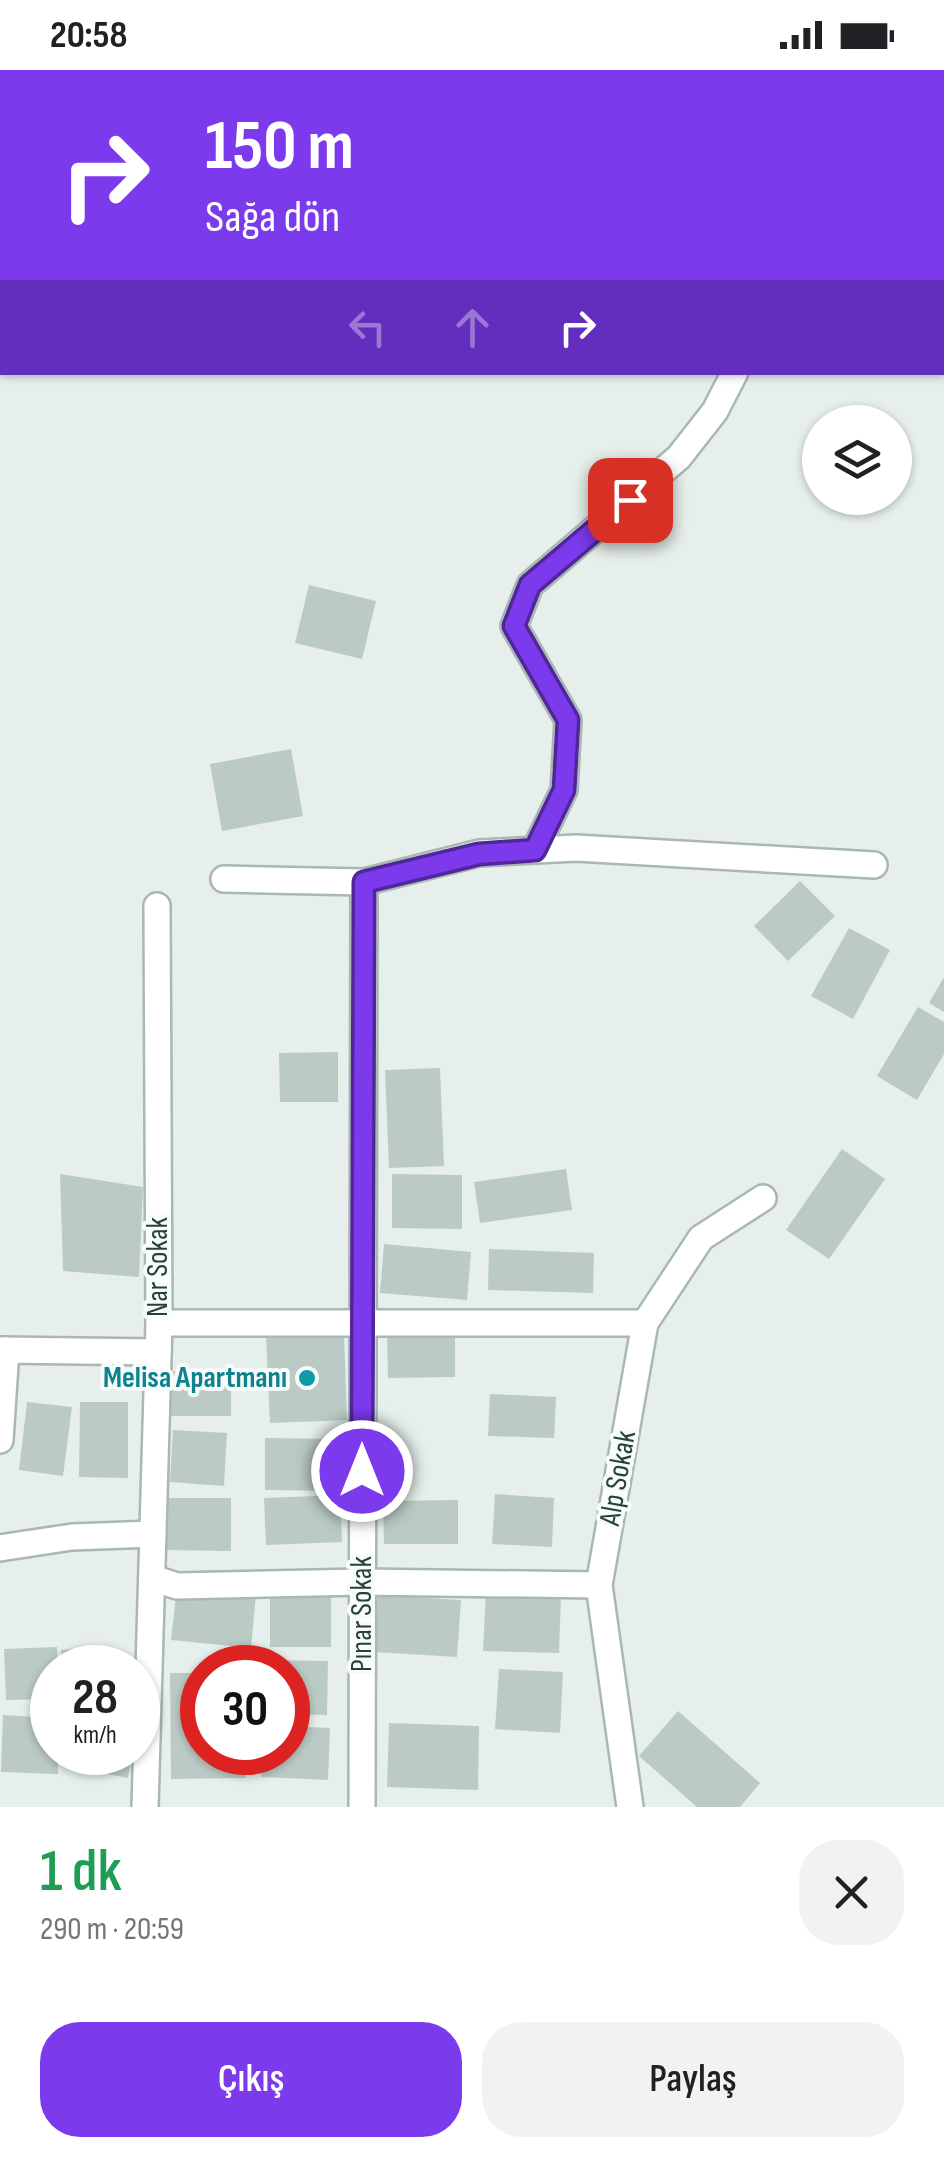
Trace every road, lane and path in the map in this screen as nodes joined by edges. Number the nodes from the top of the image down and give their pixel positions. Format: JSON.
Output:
{"nodes":[{"id":1,"x":734,"y":375,"type":"edge"},
{"id":2,"x":535,"y":850,"type":"junction"},
{"id":3,"x":874,"y":865,"type":"dead end"},
{"id":4,"x":224,"y":879,"type":"dead end"},
{"id":5,"x":364,"y":882,"type":"junction"},
{"id":6,"x":157,"y":906,"type":"dead end"},
{"id":7,"x":763,"y":1198,"type":"dead end"},
{"id":8,"x":362,"y":1322,"type":"junction"},
{"id":9,"x":159,"y":1323,"type":"junction"},
{"id":10,"x":645,"y":1323,"type":"junction"},
{"id":11,"x":3,"y":1350,"type":"edge"},
{"id":12,"x":158,"y":1352,"type":"junction"},
{"id":13,"x":0,"y":1440,"type":"edge"},
{"id":14,"x":153,"y":1534,"type":"junction"},
{"id":15,"x":0,"y":1548,"type":"edge"},
{"id":16,"x":152,"y":1578,"type":"junction"},
{"id":17,"x":361,"y":1582,"type":"junction"},
{"id":18,"x":599,"y":1585,"type":"junction"},
{"id":19,"x":145,"y":1807,"type":"edge"},
{"id":20,"x":362,"y":1807,"type":"edge"},
{"id":21,"x":630,"y":1807,"type":"edge"}],
"edges":[{"from":1,"to":2,"type":"street"},
{"from":2,"to":3,"type":"street"},
{"from":2,"to":5,"type":"street"},
{"from":4,"to":5,"type":"street"},
{"from":5,"to":8,"type":"street","name":"Pınar Sokak"},
{"from":6,"to":9,"type":"street","name":"Nar Sokak"},
{"from":7,"to":10,"type":"street","name":"Alp Sokak"},
{"from":8,"to":9,"type":"street"},
{"from":8,"to":10,"type":"street"},
{"from":8,"to":17,"type":"street","name":"Pınar Sokak"},
{"from":9,"to":12,"type":"street","name":"Nar Sokak"},
{"from":10,"to":18,"type":"street","name":"Alp Sokak"},
{"from":11,"to":12,"type":"street"},
{"from":11,"to":13,"type":"street"},
{"from":12,"to":14,"type":"street","name":"Nar Sokak"},
{"from":14,"to":15,"type":"street"},
{"from":14,"to":16,"type":"street","name":"Nar Sokak"},
{"from":16,"to":17,"type":"street"},
{"from":16,"to":19,"type":"street","name":"Nar Sokak"},
{"from":17,"to":18,"type":"street"},
{"from":17,"to":20,"type":"street","name":"Pınar Sokak"},
{"from":18,"to":21,"type":"street","name":"Alp Sokak"}]}
